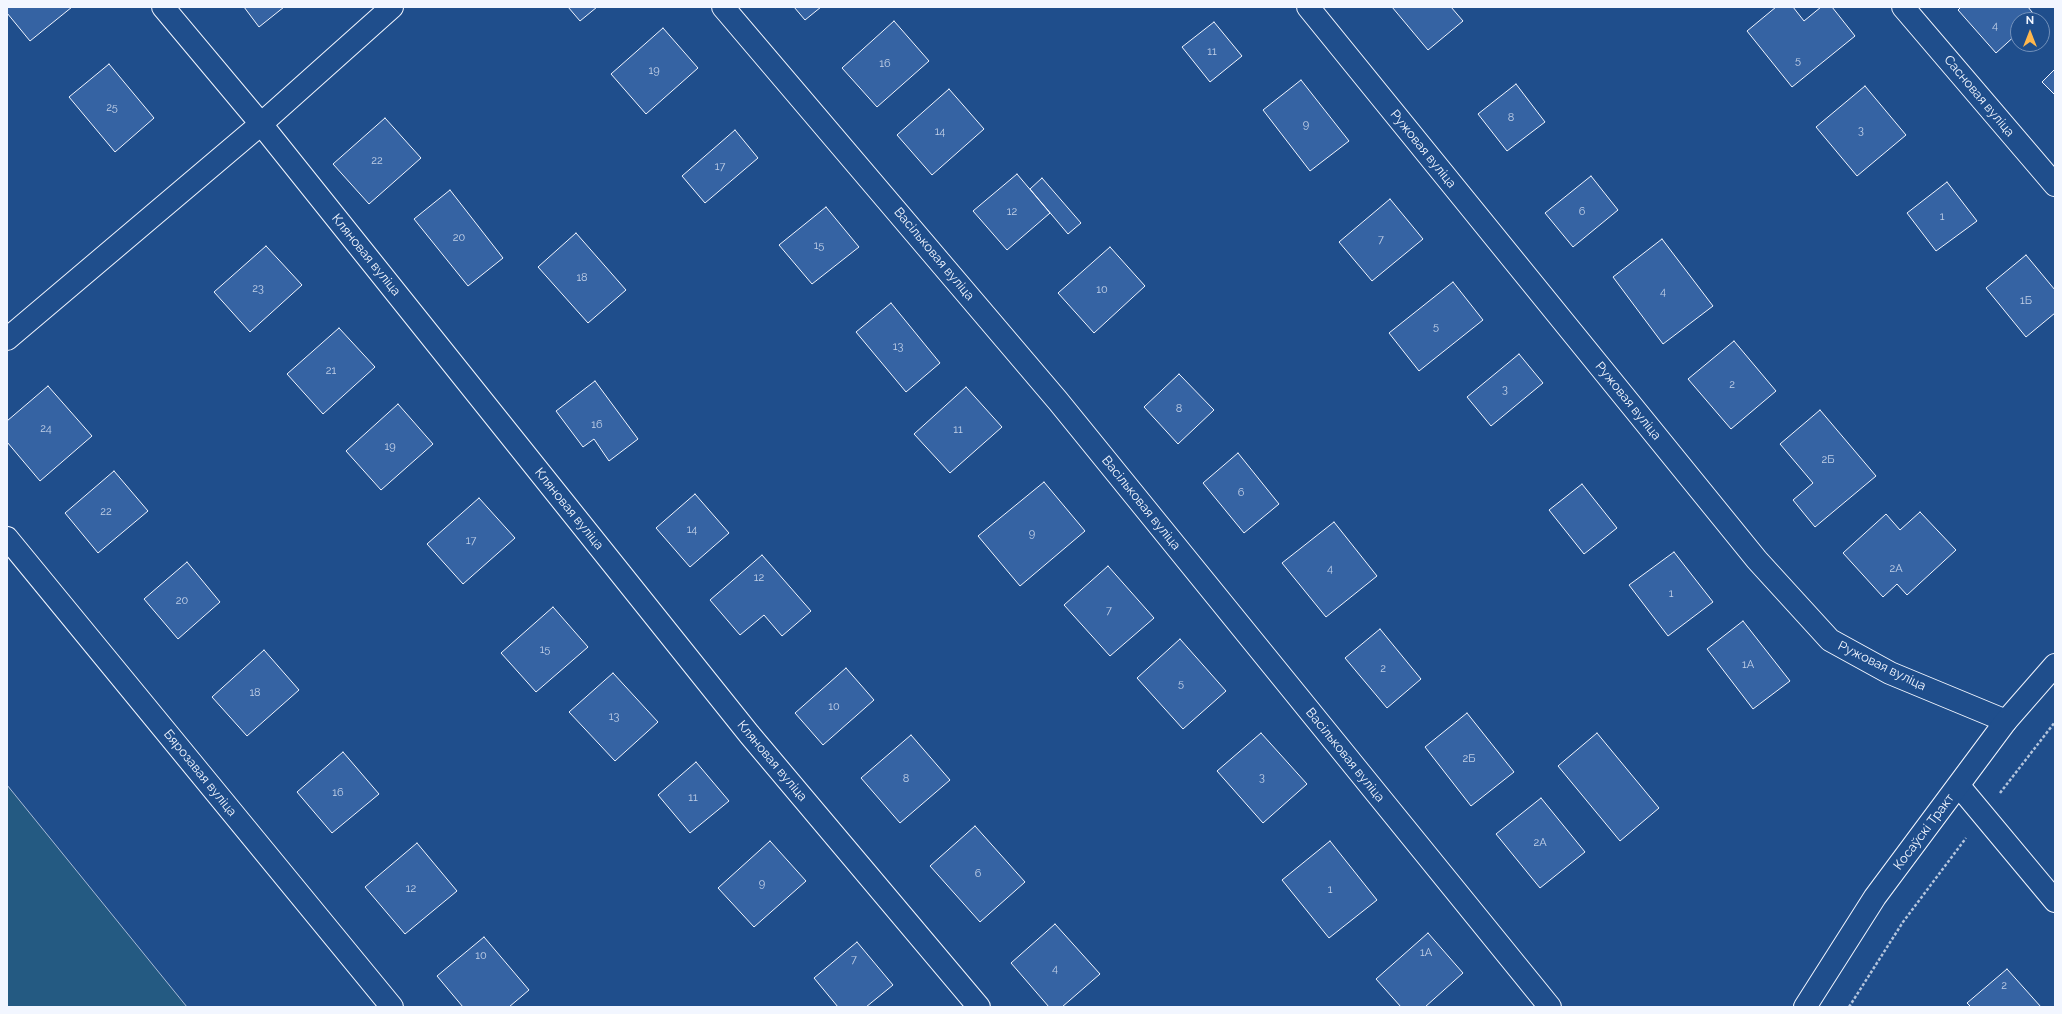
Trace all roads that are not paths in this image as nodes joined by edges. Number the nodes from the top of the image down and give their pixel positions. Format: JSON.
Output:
{"nodes":[{"id":1,"x":163,"y":7,"type":"edge"},
{"id":2,"x":392,"y":7,"type":"edge"},
{"id":3,"x":723,"y":7,"type":"edge"},
{"id":4,"x":1308,"y":7,"type":"edge"},
{"id":5,"x":1903,"y":7,"type":"edge"},
{"id":6,"x":261,"y":124,"type":"junction"},
{"id":7,"x":2055,"y":185,"type":"edge"},
{"id":8,"x":7,"y":339,"type":"edge"},
{"id":9,"x":7,"y":538,"type":"edge"},
{"id":10,"x":2055,"y":665,"type":"edge"},
{"id":11,"x":2006,"y":721,"type":"junction"},
{"id":12,"x":1959,"y":786,"type":"junction"},
{"id":13,"x":2055,"y":901,"type":"edge"},
{"id":14,"x":392,"y":1007,"type":"edge"},
{"id":15,"x":979,"y":1007,"type":"edge"},
{"id":16,"x":1550,"y":1007,"type":"edge"},
{"id":17,"x":1805,"y":1007,"type":"edge"}],
"edges":[{"from":1,"to":6,"type":"street","name":"Кляновая вуліца"},
{"from":2,"to":6,"type":"street"},
{"from":3,"to":16,"type":"street","name":"Васільковая вуліца"},
{"from":4,"to":11,"type":"street","name":"Ружовая вуліца"},
{"from":5,"to":7,"type":"street","name":"Сасновая вуліца"},
{"from":6,"to":8,"type":"street"},
{"from":6,"to":15,"type":"street","name":"Кляновая вуліца"},
{"from":9,"to":14,"type":"street","name":"Бярозавая вуліца"},
{"from":10,"to":11,"type":"street","name":"Косаўскі Тракт"},
{"from":11,"to":12,"type":"street","name":"Косаўскі Тракт"},
{"from":12,"to":13,"type":"street"},
{"from":12,"to":17,"type":"street","name":"Косаўскі Тракт"}]}
